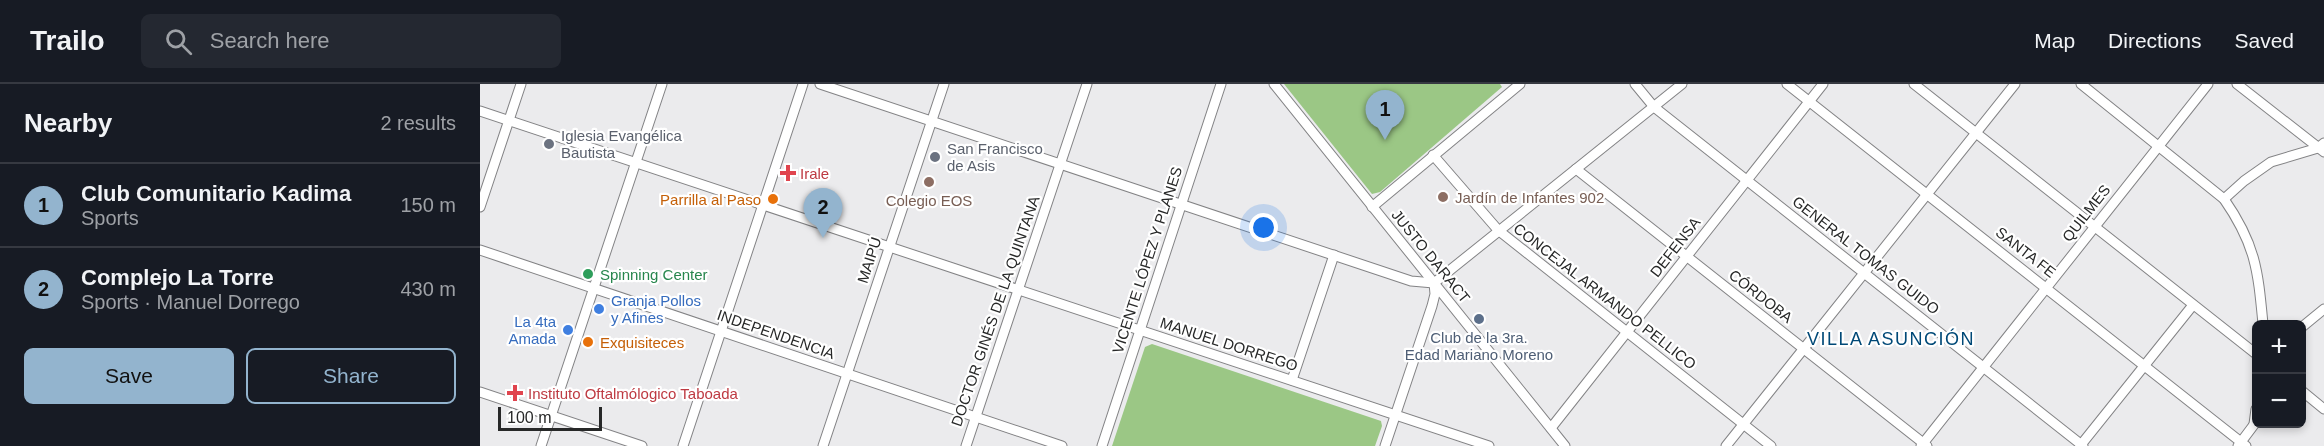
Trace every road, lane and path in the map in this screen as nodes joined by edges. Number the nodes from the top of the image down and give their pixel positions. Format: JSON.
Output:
{"nodes":[{"id":1,"x":521,"y":84,"type":"edge"},
{"id":2,"x":662,"y":84,"type":"edge"},
{"id":3,"x":802,"y":84,"type":"edge"},
{"id":4,"x":820,"y":84,"type":"edge"},
{"id":5,"x":944,"y":84,"type":"edge"},
{"id":6,"x":1087,"y":84,"type":"edge"},
{"id":7,"x":1221,"y":84,"type":"edge"},
{"id":8,"x":1274,"y":84,"type":"edge"},
{"id":9,"x":1635,"y":84,"type":"edge"},
{"id":10,"x":1682,"y":84,"type":"edge"},
{"id":11,"x":1787,"y":84,"type":"edge"},
{"id":12,"x":1823,"y":84,"type":"edge"},
{"id":13,"x":1914,"y":84,"type":"edge"},
{"id":14,"x":2015,"y":84,"type":"edge"},
{"id":15,"x":2081,"y":84,"type":"edge"},
{"id":16,"x":2208,"y":84,"type":"edge"},
{"id":17,"x":2237,"y":84,"type":"edge"},
{"id":18,"x":1515,"y":86,"type":"edge"},
{"id":19,"x":1809,"y":102,"type":"junction"},
{"id":20,"x":1654,"y":106,"type":"junction"},
{"id":21,"x":480,"y":111,"type":"edge"},
{"id":22,"x":932,"y":120,"type":"junction"},
{"id":23,"x":509,"y":121,"type":"junction"},
{"id":24,"x":1975,"y":132,"type":"junction"},
{"id":25,"x":2159,"y":145,"type":"junction"},
{"id":26,"x":2322,"y":148,"type":"edge"},
{"id":27,"x":1433,"y":155,"type":"junction"},
{"id":28,"x":635,"y":163,"type":"junction"},
{"id":29,"x":1060,"y":164,"type":"junction"},
{"id":30,"x":1576,"y":169,"type":"junction"},
{"id":31,"x":1747,"y":180,"type":"junction"},
{"id":32,"x":1927,"y":193,"type":"junction"},
{"id":33,"x":2224,"y":199,"type":"junction"},
{"id":34,"x":1182,"y":204,"type":"junction"},
{"id":35,"x":763,"y":205,"type":"junction"},
{"id":36,"x":480,"y":207,"type":"edge"},
{"id":37,"x":1372,"y":207,"type":"junction"},
{"id":38,"x":2094,"y":227,"type":"junction"},
{"id":39,"x":1498,"y":230,"type":"junction"},
{"id":40,"x":889,"y":247,"type":"junction"},
{"id":41,"x":480,"y":250,"type":"edge"},
{"id":42,"x":1334,"y":255,"type":"junction"},
{"id":43,"x":1687,"y":256,"type":"junction"},
{"id":44,"x":1864,"y":273,"type":"junction"},
{"id":45,"x":1434,"y":283,"type":"junction"},
{"id":46,"x":2047,"y":288,"type":"junction"},
{"id":47,"x":593,"y":289,"type":"junction"},
{"id":48,"x":1018,"y":289,"type":"junction"},
{"id":49,"x":2193,"y":305,"type":"junction"},
{"id":50,"x":2324,"y":309,"type":"edge"},
{"id":51,"x":2263,"y":320,"type":"edge"},
{"id":52,"x":2306,"y":323,"type":"edge"},
{"id":53,"x":1140,"y":330,"type":"junction"},
{"id":54,"x":721,"y":332,"type":"junction"},
{"id":55,"x":1627,"y":332,"type":"junction"},
{"id":56,"x":1804,"y":349,"type":"junction"},
{"id":57,"x":2252,"y":351,"type":"edge"},
{"id":58,"x":2145,"y":365,"type":"junction"},
{"id":59,"x":1984,"y":367,"type":"junction"},
{"id":60,"x":847,"y":374,"type":"junction"},
{"id":61,"x":1292,"y":380,"type":"junction"},
{"id":62,"x":480,"y":392,"type":"edge"},
{"id":63,"x":2306,"y":395,"type":"edge"},
{"id":64,"x":2324,"y":409,"type":"edge"},
{"id":65,"x":1395,"y":414,"type":"junction"},
{"id":66,"x":551,"y":416,"type":"junction"},
{"id":67,"x":975,"y":417,"type":"junction"},
{"id":68,"x":1743,"y":424,"type":"junction"},
{"id":69,"x":1551,"y":428,"type":"junction"},
{"id":70,"x":2252,"y":428,"type":"edge"},
{"id":71,"x":1924,"y":445,"type":"edge"},
{"id":72,"x":2081,"y":445,"type":"edge"},
{"id":73,"x":2242,"y":445,"type":"edge"},
{"id":74,"x":541,"y":446,"type":"edge"},
{"id":75,"x":642,"y":446,"type":"edge"},
{"id":76,"x":683,"y":446,"type":"edge"},
{"id":77,"x":823,"y":446,"type":"edge"},
{"id":78,"x":966,"y":446,"type":"edge"},
{"id":79,"x":1062,"y":446,"type":"edge"},
{"id":80,"x":1102,"y":446,"type":"edge"},
{"id":81,"x":1385,"y":446,"type":"edge"},
{"id":82,"x":1489,"y":446,"type":"edge"},
{"id":83,"x":1565,"y":446,"type":"edge"},
{"id":84,"x":1726,"y":446,"type":"edge"},
{"id":85,"x":1771,"y":446,"type":"edge"}],
"edges":[{"from":1,"to":23,"type":"street"},
{"from":2,"to":28,"type":"street"},
{"from":3,"to":35,"type":"street"},
{"from":4,"to":22,"type":"street"},
{"from":5,"to":22,"type":"street","name":"MAIPÚ"},
{"from":6,"to":29,"type":"street","name":"DOCTOR GINÉS DE LA QUINTANA"},
{"from":7,"to":34,"type":"street","name":"VICENTE LÓPEZ Y PLANES"},
{"from":8,"to":37,"type":"street","name":"JUSTO DARACT"},
{"from":9,"to":20,"type":"street","name":"GENERAL TOMAS GUIDO"},
{"from":10,"to":20,"type":"street"},
{"from":11,"to":19,"type":"street","name":"SANTA FE"},
{"from":12,"to":19,"type":"street","name":"DEFENSA"},
{"from":13,"to":24,"type":"street"},
{"from":14,"to":24,"type":"street"},
{"from":15,"to":25,"type":"street"},
{"from":16,"to":25,"type":"street","name":"QUILMES"},
{"from":17,"to":26,"type":"street"},
{"from":18,"to":27,"type":"street"},
{"from":19,"to":31,"type":"street","name":"DEFENSA"},
{"from":19,"to":32,"type":"street","name":"SANTA FE"},
{"from":20,"to":30,"type":"street"},
{"from":20,"to":31,"type":"street","name":"GENERAL TOMAS GUIDO"},
{"from":21,"to":23,"type":"street","name":"MANUEL DORREGO"},
{"from":22,"to":29,"type":"street"},
{"from":22,"to":40,"type":"street","name":"MAIPÚ"},
{"from":23,"to":28,"type":"street","name":"MANUEL DORREGO"},
{"from":23,"to":36,"type":"street"},
{"from":24,"to":32,"type":"street"},
{"from":24,"to":38,"type":"street"},
{"from":25,"to":33,"type":"street"},
{"from":25,"to":38,"type":"street","name":"QUILMES"},
{"from":26,"to":33,"type":"street"},
{"from":27,"to":37,"type":"street"},
{"from":27,"to":39,"type":"street","name":"CONCEJAL ARMANDO PELLICO"},
{"from":28,"to":35,"type":"street","name":"MANUEL DORREGO"},
{"from":28,"to":47,"type":"street"},
{"from":29,"to":34,"type":"street"},
{"from":29,"to":48,"type":"street","name":"DOCTOR GINÉS DE LA QUINTANA"},
{"from":30,"to":39,"type":"street"},
{"from":30,"to":43,"type":"street","name":"CÓRDOBA"},
{"from":31,"to":43,"type":"street","name":"DEFENSA"},
{"from":31,"to":44,"type":"street","name":"GENERAL TOMAS GUIDO"},
{"from":32,"to":44,"type":"street"},
{"from":32,"to":46,"type":"street","name":"SANTA FE"},
{"from":33,"to":51,"type":"street"},
{"from":34,"to":42,"type":"street"},
{"from":34,"to":53,"type":"street","name":"VICENTE LÓPEZ Y PLANES"},
{"from":35,"to":40,"type":"street","name":"MANUEL DORREGO"},
{"from":35,"to":54,"type":"street"},
{"from":37,"to":45,"type":"street","name":"JUSTO DARACT"},
{"from":38,"to":46,"type":"street","name":"QUILMES"},
{"from":38,"to":49,"type":"street"},
{"from":39,"to":45,"type":"street"},
{"from":39,"to":55,"type":"street","name":"CONCEJAL ARMANDO PELLICO"},
{"from":40,"to":48,"type":"street","name":"MANUEL DORREGO"},
{"from":40,"to":60,"type":"street","name":"MAIPÚ"},
{"from":41,"to":47,"type":"street","name":"INDEPENDENCIA"},
{"from":42,"to":45,"type":"street"},
{"from":42,"to":61,"type":"street"},
{"from":43,"to":55,"type":"street","name":"DEFENSA"},
{"from":43,"to":56,"type":"street","name":"CÓRDOBA"},
{"from":44,"to":56,"type":"street"},
{"from":44,"to":59,"type":"street","name":"GENERAL TOMAS GUIDO"},
{"from":45,"to":65,"type":"street"},
{"from":45,"to":69,"type":"street","name":"JUSTO DARACT"},
{"from":46,"to":58,"type":"street","name":"SANTA FE"},
{"from":46,"to":59,"type":"street","name":"QUILMES"},
{"from":47,"to":54,"type":"street","name":"INDEPENDENCIA"},
{"from":47,"to":66,"type":"street"},
{"from":48,"to":53,"type":"street","name":"MANUEL DORREGO"},
{"from":48,"to":67,"type":"street","name":"DOCTOR GINÉS DE LA QUINTANA"},
{"from":49,"to":57,"type":"street"},
{"from":49,"to":58,"type":"street"},
{"from":50,"to":52,"type":"street"},
{"from":53,"to":61,"type":"street","name":"MANUEL DORREGO"},
{"from":53,"to":80,"type":"street","name":"VICENTE LÓPEZ Y PLANES"},
{"from":54,"to":60,"type":"street","name":"INDEPENDENCIA"},
{"from":54,"to":76,"type":"street"},
{"from":55,"to":68,"type":"street","name":"CONCEJAL ARMANDO PELLICO"},
{"from":55,"to":69,"type":"street","name":"DEFENSA"},
{"from":56,"to":68,"type":"street"},
{"from":56,"to":71,"type":"street","name":"CÓRDOBA"},
{"from":58,"to":72,"type":"street"},
{"from":58,"to":73,"type":"street","name":"SANTA FE"},
{"from":59,"to":71,"type":"street","name":"QUILMES"},
{"from":59,"to":72,"type":"street","name":"GENERAL TOMAS GUIDO"},
{"from":60,"to":67,"type":"street","name":"INDEPENDENCIA"},
{"from":60,"to":77,"type":"street","name":"MAIPÚ"},
{"from":61,"to":65,"type":"street","name":"MANUEL DORREGO"},
{"from":62,"to":66,"type":"street"},
{"from":63,"to":64,"type":"street"},
{"from":65,"to":81,"type":"street"},
{"from":65,"to":82,"type":"street","name":"MANUEL DORREGO"},
{"from":66,"to":74,"type":"street"},
{"from":66,"to":75,"type":"street"},
{"from":67,"to":78,"type":"street","name":"DOCTOR GINÉS DE LA QUINTANA"},
{"from":67,"to":79,"type":"street","name":"INDEPENDENCIA"},
{"from":68,"to":84,"type":"street"},
{"from":68,"to":85,"type":"street","name":"CONCEJAL ARMANDO PELLICO"},
{"from":69,"to":83,"type":"street","name":"JUSTO DARACT"},
{"from":70,"to":73,"type":"street"}]}
